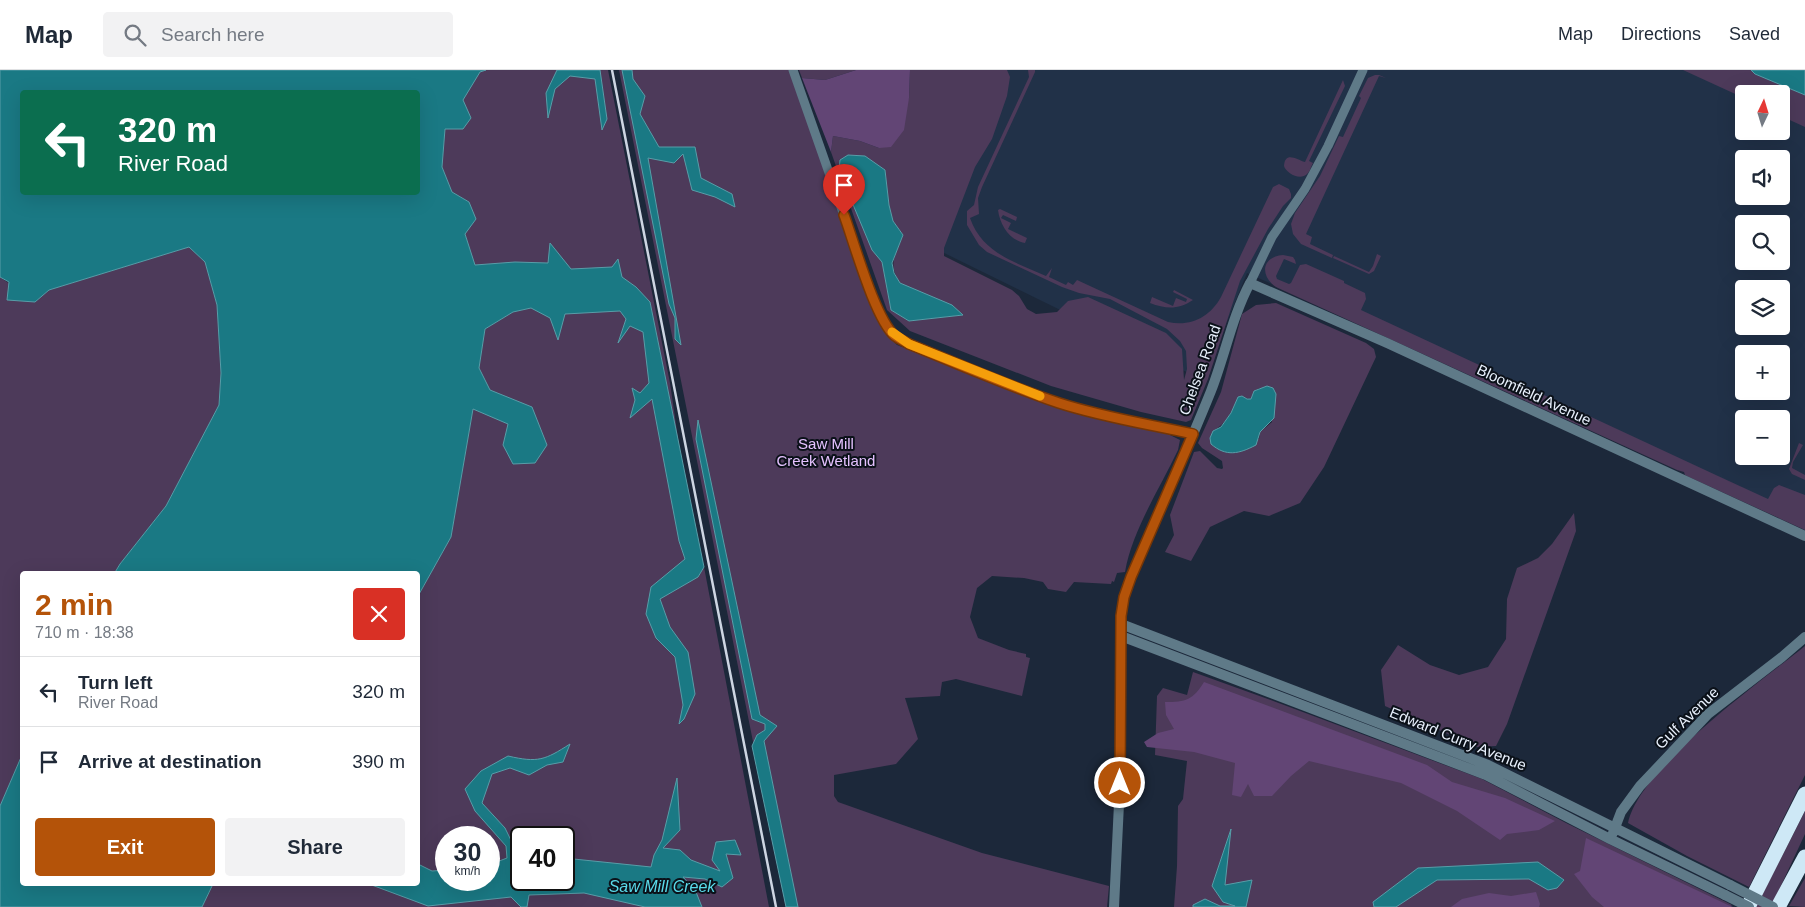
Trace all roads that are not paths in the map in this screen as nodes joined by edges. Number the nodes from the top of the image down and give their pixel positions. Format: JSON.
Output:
{"nodes":[{"id":1,"x":793,"y":70,"type":"edge"},
{"id":2,"x":1363,"y":70,"type":"edge"},
{"id":3,"x":1250,"y":283,"type":"junction"},
{"id":4,"x":1193,"y":434,"type":"junction"},
{"id":5,"x":1805,"y":536,"type":"edge"},
{"id":6,"x":1121,"y":624,"type":"junction"},
{"id":7,"x":1121,"y":636,"type":"junction"},
{"id":8,"x":1805,"y":636,"type":"edge"},
{"id":9,"x":1251,"y":674,"type":"junction"},
{"id":10,"x":1247,"y":684,"type":"junction"},
{"id":11,"x":1805,"y":794,"type":"edge"},
{"id":12,"x":1615,"y":827,"type":"junction"},
{"id":13,"x":1610,"y":839,"type":"junction"},
{"id":14,"x":1805,"y":857,"type":"edge"},
{"id":15,"x":1114,"y":907,"type":"edge"},
{"id":16,"x":1748,"y":907,"type":"edge"},
{"id":17,"x":1773,"y":907,"type":"edge"},
{"id":18,"x":1778,"y":907,"type":"edge"}],
"edges":[{"from":1,"to":4,"type":"street"},
{"from":2,"to":3,"type":"street","name":"Chelsea Road"},
{"from":3,"to":4,"type":"street","name":"Chelsea Road"},
{"from":3,"to":5,"type":"street","name":"Bloomfield Avenue"},
{"from":4,"to":6,"type":"street","name":"Chelsea Road"},
{"from":6,"to":7,"type":"street","name":"Chelsea Road"},
{"from":6,"to":9,"type":"street","name":"Edward Curry Avenue"},
{"from":7,"to":10,"type":"street","name":"Edward Curry Avenue"},
{"from":7,"to":15,"type":"street","name":"Chelsea Road"},
{"from":8,"to":12,"type":"street","name":"Gulf Avenue"},
{"from":9,"to":10,"type":"street"},
{"from":9,"to":12,"type":"street","name":"Edward Curry Avenue"},
{"from":10,"to":13,"type":"street","name":"Edward Curry Avenue"},
{"from":11,"to":16,"type":"highway"},
{"from":12,"to":13,"type":"street","name":"Gulf Avenue"},
{"from":12,"to":17,"type":"street","name":"Edward Curry Avenue","bridge":true},
{"from":13,"to":16,"type":"street","name":"Edward Curry Avenue","bridge":true},
{"from":14,"to":18,"type":"highway"}]}
